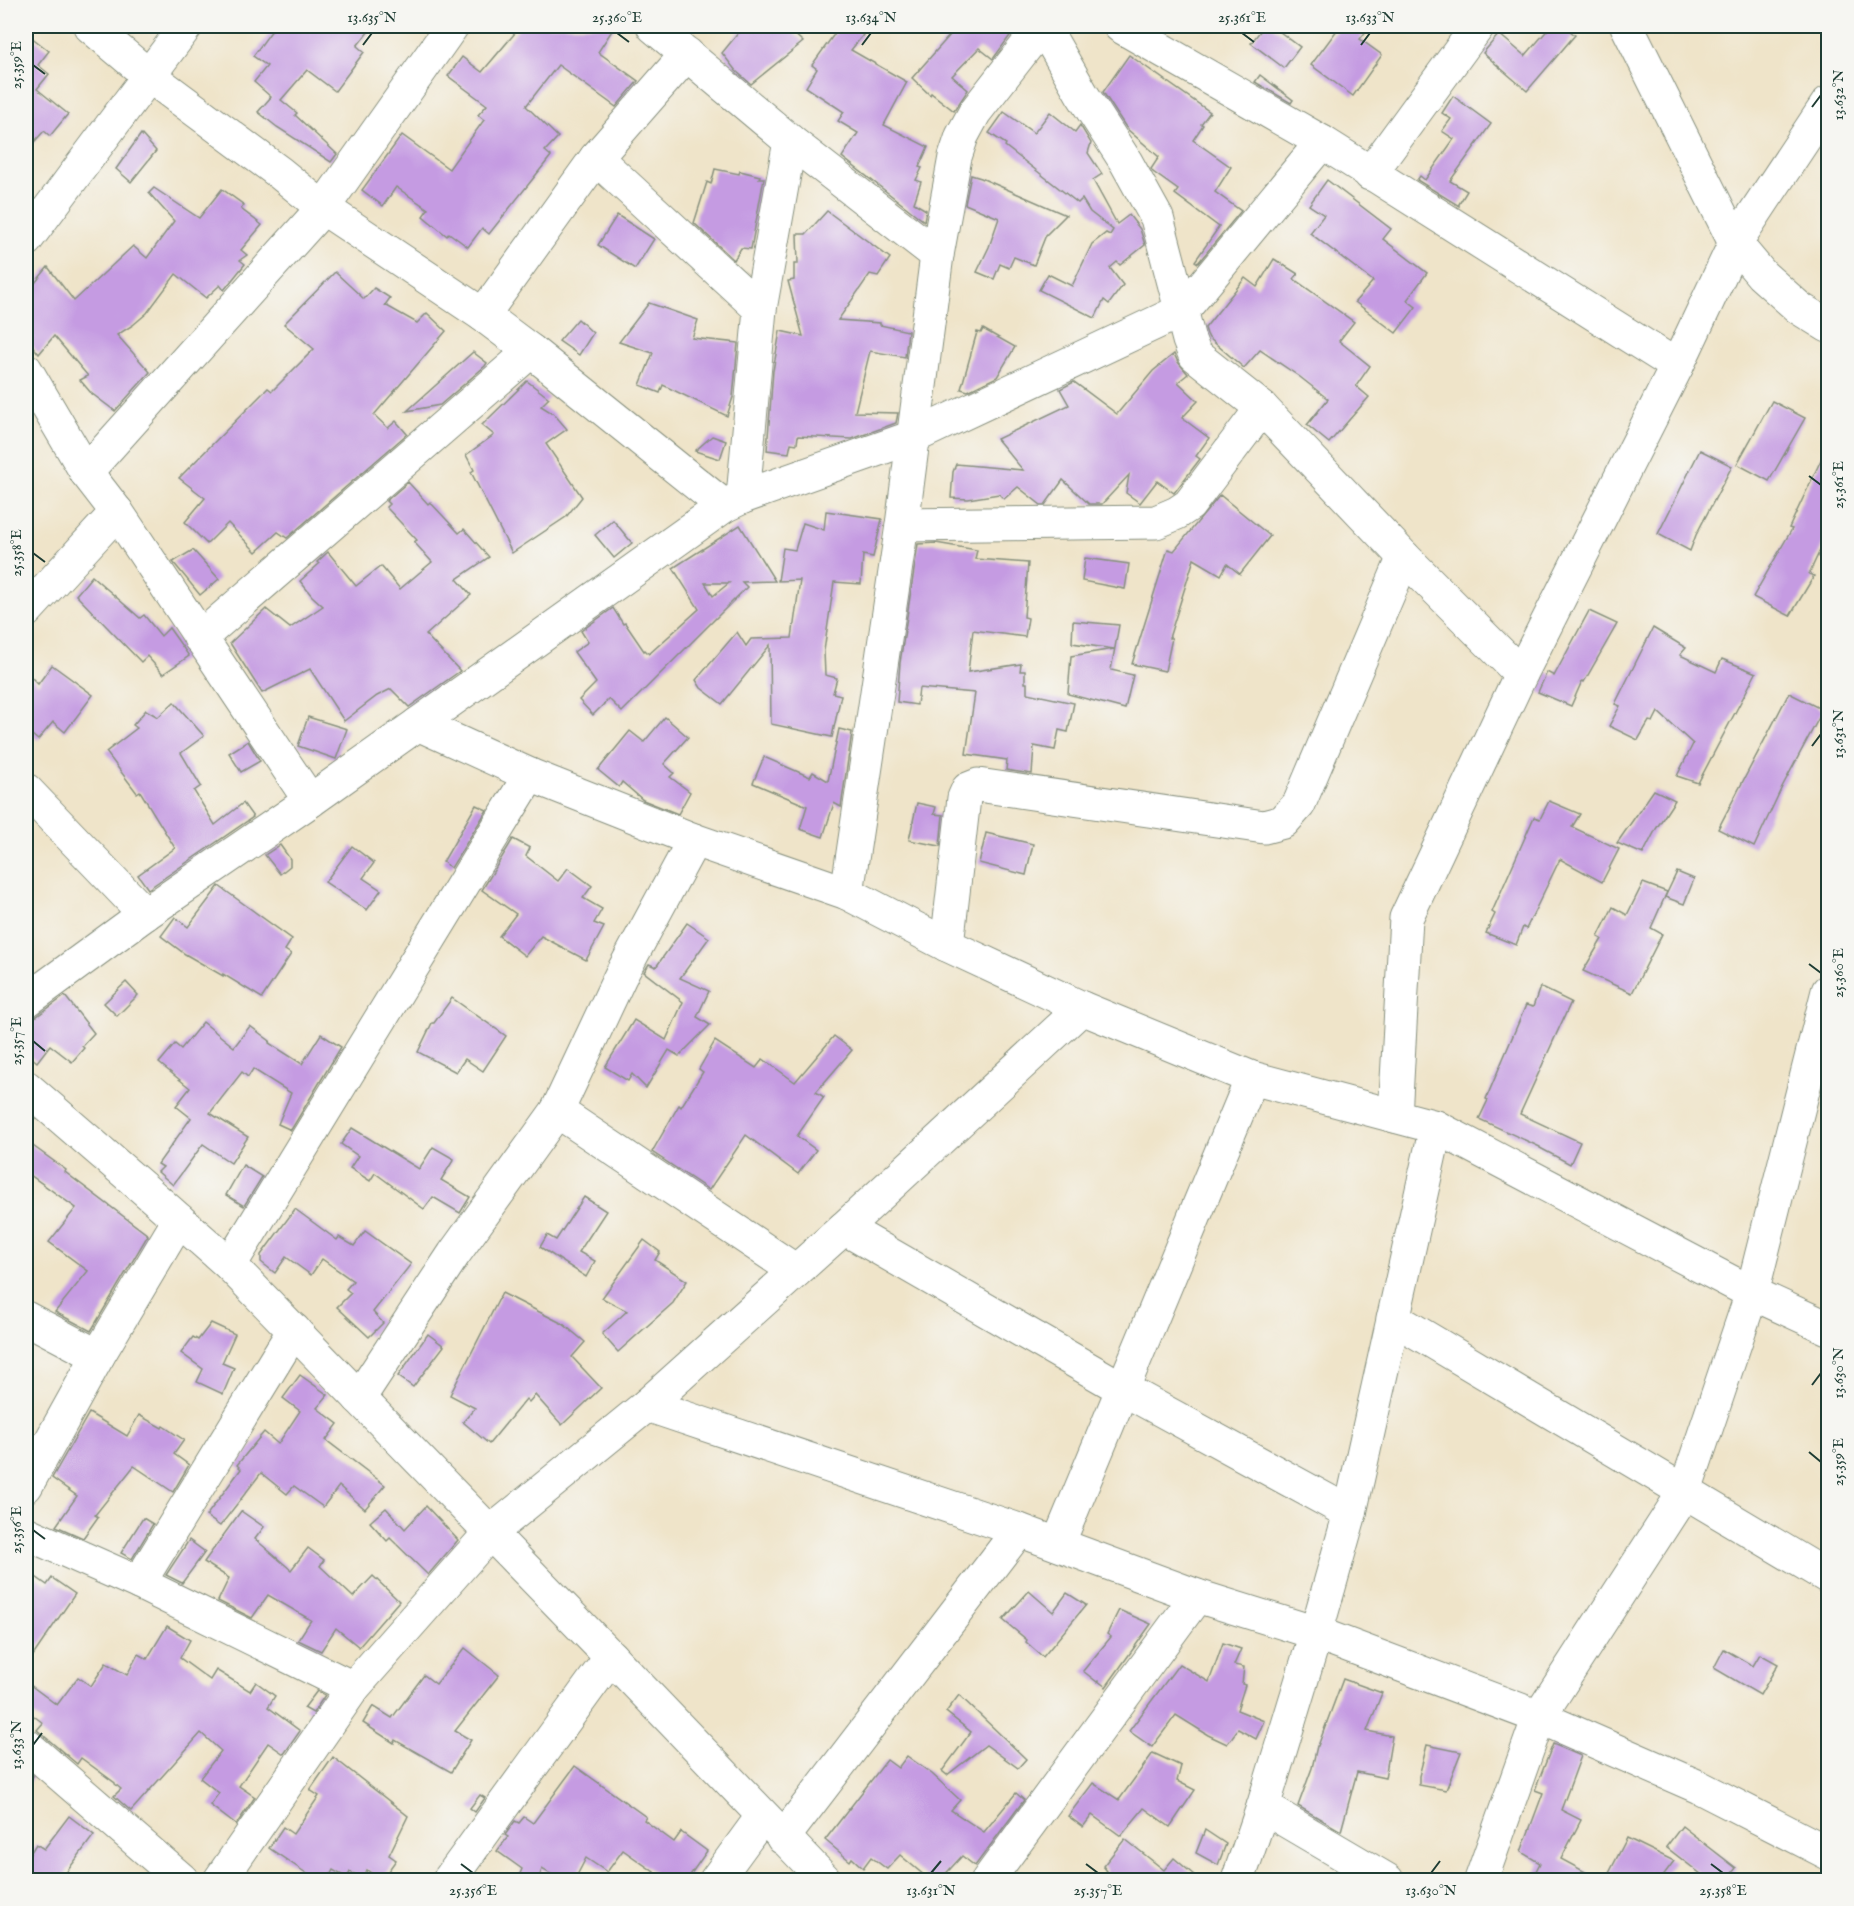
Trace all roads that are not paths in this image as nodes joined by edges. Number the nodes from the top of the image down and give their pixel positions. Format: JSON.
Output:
{"nodes":[{"id":1,"x":90,"y":26,"type":"edge"},
{"id":2,"x":186,"y":26,"type":"edge"},
{"id":3,"x":452,"y":26,"type":"edge"},
{"id":4,"x":653,"y":26,"type":"edge"},
{"id":5,"x":1042,"y":26,"type":"edge"},
{"id":6,"x":1120,"y":26,"type":"edge"},
{"id":7,"x":1479,"y":26,"type":"edge"},
{"id":8,"x":1627,"y":26,"type":"edge"},
{"id":9,"x":687,"y":54,"type":"junction"},
{"id":10,"x":148,"y":75,"type":"junction"},
{"id":11,"x":1828,"y":103,"type":"edge"},
{"id":12,"x":790,"y":141,"type":"junction"},
{"id":13,"x":1322,"y":142,"type":"junction"},
{"id":14,"x":596,"y":158,"type":"junction"},
{"id":15,"x":1370,"y":174,"type":"junction"},
{"id":16,"x":323,"y":208,"type":"junction"},
{"id":17,"x":26,"y":240,"type":"edge"},
{"id":18,"x":1735,"y":243,"type":"junction"},
{"id":19,"x":937,"y":255,"type":"junction"},
{"id":20,"x":760,"y":309,"type":"junction"},
{"id":21,"x":1183,"y":310,"type":"junction"},
{"id":22,"x":483,"y":315,"type":"junction"},
{"id":23,"x":1828,"y":326,"type":"edge"},
{"id":24,"x":531,"y":351,"type":"junction"},
{"id":25,"x":1677,"y":366,"type":"junction"},
{"id":26,"x":26,"y":370,"type":"edge"},
{"id":27,"x":1262,"y":408,"type":"junction"},
{"id":28,"x":913,"y":437,"type":"junction"},
{"id":29,"x":86,"y":472,"type":"junction"},
{"id":30,"x":734,"y":501,"type":"junction"},
{"id":31,"x":117,"y":512,"type":"junction"},
{"id":32,"x":902,"y":525,"type":"junction"},
{"id":33,"x":1404,"y":557,"type":"junction"},
{"id":34,"x":26,"y":611,"type":"edge"},
{"id":35,"x":200,"y":638,"type":"junction"},
{"id":36,"x":1521,"y":674,"type":"junction"},
{"id":37,"x":418,"y":724,"type":"junction"},
{"id":38,"x":530,"y":775,"type":"junction"},
{"id":39,"x":26,"y":790,"type":"edge"},
{"id":40,"x":310,"y":801,"type":"junction"},
{"id":41,"x":694,"y":840,"type":"junction"},
{"id":42,"x":847,"y":893,"type":"junction"},
{"id":43,"x":145,"y":914,"type":"junction"},
{"id":44,"x":947,"y":945,"type":"junction"},
{"id":45,"x":1828,"y":991,"type":"edge"},
{"id":46,"x":26,"y":1002,"type":"edge"},
{"id":47,"x":1082,"y":1008,"type":"junction"},
{"id":48,"x":1252,"y":1078,"type":"junction"},
{"id":49,"x":26,"y":1087,"type":"edge"},
{"id":50,"x":557,"y":1111,"type":"junction"},
{"id":51,"x":1395,"y":1116,"type":"junction"},
{"id":52,"x":1436,"y":1127,"type":"junction"},
{"id":53,"x":179,"y":1220,"type":"junction"},
{"id":54,"x":844,"y":1228,"type":"junction"},
{"id":55,"x":230,"y":1265,"type":"junction"},
{"id":56,"x":796,"y":1271,"type":"junction"},
{"id":57,"x":1752,"y":1293,"type":"junction"},
{"id":58,"x":26,"y":1318,"type":"edge"},
{"id":59,"x":1393,"y":1318,"type":"junction"},
{"id":60,"x":1828,"y":1328,"type":"edge"},
{"id":61,"x":294,"y":1330,"type":"junction"},
{"id":62,"x":98,"y":1356,"type":"junction"},
{"id":63,"x":1123,"y":1389,"type":"junction"},
{"id":64,"x":359,"y":1398,"type":"junction"},
{"id":65,"x":647,"y":1405,"type":"junction"},
{"id":66,"x":26,"y":1486,"type":"edge"},
{"id":67,"x":1685,"y":1491,"type":"junction"},
{"id":68,"x":1350,"y":1513,"type":"junction"},
{"id":69,"x":1019,"y":1530,"type":"junction"},
{"id":70,"x":26,"y":1533,"type":"edge"},
{"id":71,"x":490,"y":1533,"type":"junction"},
{"id":72,"x":1058,"y":1544,"type":"junction"},
{"id":73,"x":1828,"y":1576,"type":"edge"},
{"id":74,"x":139,"y":1583,"type":"junction"},
{"id":75,"x":1197,"y":1596,"type":"junction"},
{"id":76,"x":1316,"y":1633,"type":"junction"},
{"id":77,"x":611,"y":1657,"type":"junction"},
{"id":78,"x":353,"y":1688,"type":"junction"},
{"id":79,"x":1539,"y":1717,"type":"junction"},
{"id":80,"x":26,"y":1745,"type":"edge"},
{"id":81,"x":1263,"y":1807,"type":"junction"},
{"id":82,"x":772,"y":1827,"type":"junction"},
{"id":83,"x":1828,"y":1853,"type":"edge"},
{"id":84,"x":182,"y":1881,"type":"edge"},
{"id":85,"x":220,"y":1881,"type":"edge"},
{"id":86,"x":449,"y":1881,"type":"edge"},
{"id":87,"x":716,"y":1881,"type":"edge"},
{"id":88,"x":825,"y":1881,"type":"edge"},
{"id":89,"x":988,"y":1881,"type":"edge"},
{"id":90,"x":1238,"y":1881,"type":"edge"},
{"id":91,"x":1387,"y":1881,"type":"edge"},
{"id":92,"x":1481,"y":1881,"type":"edge"}],
"edges":[{"from":1,"to":10,"type":"street"},
{"from":2,"to":10,"type":"street"},
{"from":3,"to":16,"type":"street"},
{"from":4,"to":9,"type":"street"},
{"from":5,"to":19,"type":"street"},
{"from":5,"to":21,"type":"street"},
{"from":6,"to":13,"type":"street"},
{"from":7,"to":15,"type":"street"},
{"from":8,"to":18,"type":"street"},
{"from":9,"to":12,"type":"street"},
{"from":9,"to":14,"type":"street"},
{"from":10,"to":16,"type":"street"},
{"from":10,"to":17,"type":"street"},
{"from":11,"to":18,"type":"street"},
{"from":12,"to":19,"type":"street"},
{"from":12,"to":20,"type":"street"},
{"from":13,"to":15,"type":"street"},
{"from":13,"to":21,"type":"street"},
{"from":14,"to":20,"type":"street"},
{"from":14,"to":22,"type":"street"},
{"from":15,"to":25,"type":"street"},
{"from":16,"to":22,"type":"street"},
{"from":16,"to":29,"type":"street"},
{"from":18,"to":23,"type":"street"},
{"from":18,"to":25,"type":"street"},
{"from":19,"to":28,"type":"street"},
{"from":20,"to":30,"type":"street"},
{"from":21,"to":27,"type":"street"},
{"from":21,"to":28,"type":"street"},
{"from":22,"to":24,"type":"street"},
{"from":24,"to":30,"type":"street"},
{"from":24,"to":35,"type":"street"},
{"from":25,"to":36,"type":"street"},
{"from":26,"to":29,"type":"street"},
{"from":27,"to":32,"type":"street"},
{"from":27,"to":33,"type":"street"},
{"from":28,"to":30,"type":"street"},
{"from":28,"to":32,"type":"street"},
{"from":29,"to":31,"type":"street"},
{"from":30,"to":37,"type":"street"},
{"from":31,"to":34,"type":"street"},
{"from":31,"to":35,"type":"street"},
{"from":32,"to":42,"type":"street"},
{"from":33,"to":36,"type":"street"},
{"from":33,"to":44,"type":"street"},
{"from":35,"to":40,"type":"street"},
{"from":36,"to":51,"type":"street"},
{"from":37,"to":38,"type":"street"},
{"from":37,"to":40,"type":"street"},
{"from":38,"to":41,"type":"street"},
{"from":38,"to":55,"type":"street"},
{"from":39,"to":43,"type":"street"},
{"from":40,"to":43,"type":"street"},
{"from":41,"to":42,"type":"street"},
{"from":41,"to":50,"type":"street"},
{"from":42,"to":44,"type":"street"},
{"from":43,"to":46,"type":"street"},
{"from":44,"to":47,"type":"street"},
{"from":45,"to":57,"type":"street"},
{"from":47,"to":48,"type":"street"},
{"from":47,"to":54,"type":"street"},
{"from":48,"to":51,"type":"street"},
{"from":48,"to":63,"type":"street"},
{"from":49,"to":53,"type":"street"},
{"from":50,"to":56,"type":"street"},
{"from":50,"to":64,"type":"street"},
{"from":51,"to":52,"type":"street"},
{"from":52,"to":57,"type":"street"},
{"from":52,"to":59,"type":"street"},
{"from":53,"to":55,"type":"street"},
{"from":53,"to":62,"type":"street"},
{"from":54,"to":56,"type":"street"},
{"from":54,"to":63,"type":"street"},
{"from":55,"to":61,"type":"street"},
{"from":56,"to":65,"type":"street"},
{"from":57,"to":60,"type":"street"},
{"from":57,"to":67,"type":"street"},
{"from":58,"to":62,"type":"street"},
{"from":59,"to":67,"type":"street"},
{"from":59,"to":68,"type":"street"},
{"from":61,"to":64,"type":"street"},
{"from":61,"to":74,"type":"street"},
{"from":62,"to":66,"type":"street"},
{"from":63,"to":68,"type":"street"},
{"from":63,"to":72,"type":"street"},
{"from":64,"to":71,"type":"street"},
{"from":65,"to":69,"type":"street"},
{"from":65,"to":71,"type":"street"},
{"from":67,"to":73,"type":"street"},
{"from":67,"to":79,"type":"street"},
{"from":68,"to":76,"type":"street"},
{"from":69,"to":72,"type":"street"},
{"from":69,"to":82,"type":"street"},
{"from":70,"to":74,"type":"street"},
{"from":71,"to":77,"type":"street"},
{"from":71,"to":78,"type":"street"},
{"from":72,"to":75,"type":"street"},
{"from":74,"to":78,"type":"street"},
{"from":75,"to":76,"type":"street"},
{"from":75,"to":89,"type":"street"},
{"from":76,"to":79,"type":"street"},
{"from":76,"to":81,"type":"street"},
{"from":77,"to":82,"type":"street"},
{"from":77,"to":86,"type":"street"},
{"from":78,"to":85,"type":"street"},
{"from":79,"to":83,"type":"street"},
{"from":79,"to":92,"type":"street"},
{"from":80,"to":84,"type":"street"},
{"from":81,"to":90,"type":"street"},
{"from":81,"to":91,"type":"street"},
{"from":82,"to":87,"type":"street"},
{"from":82,"to":88,"type":"street"}]}
